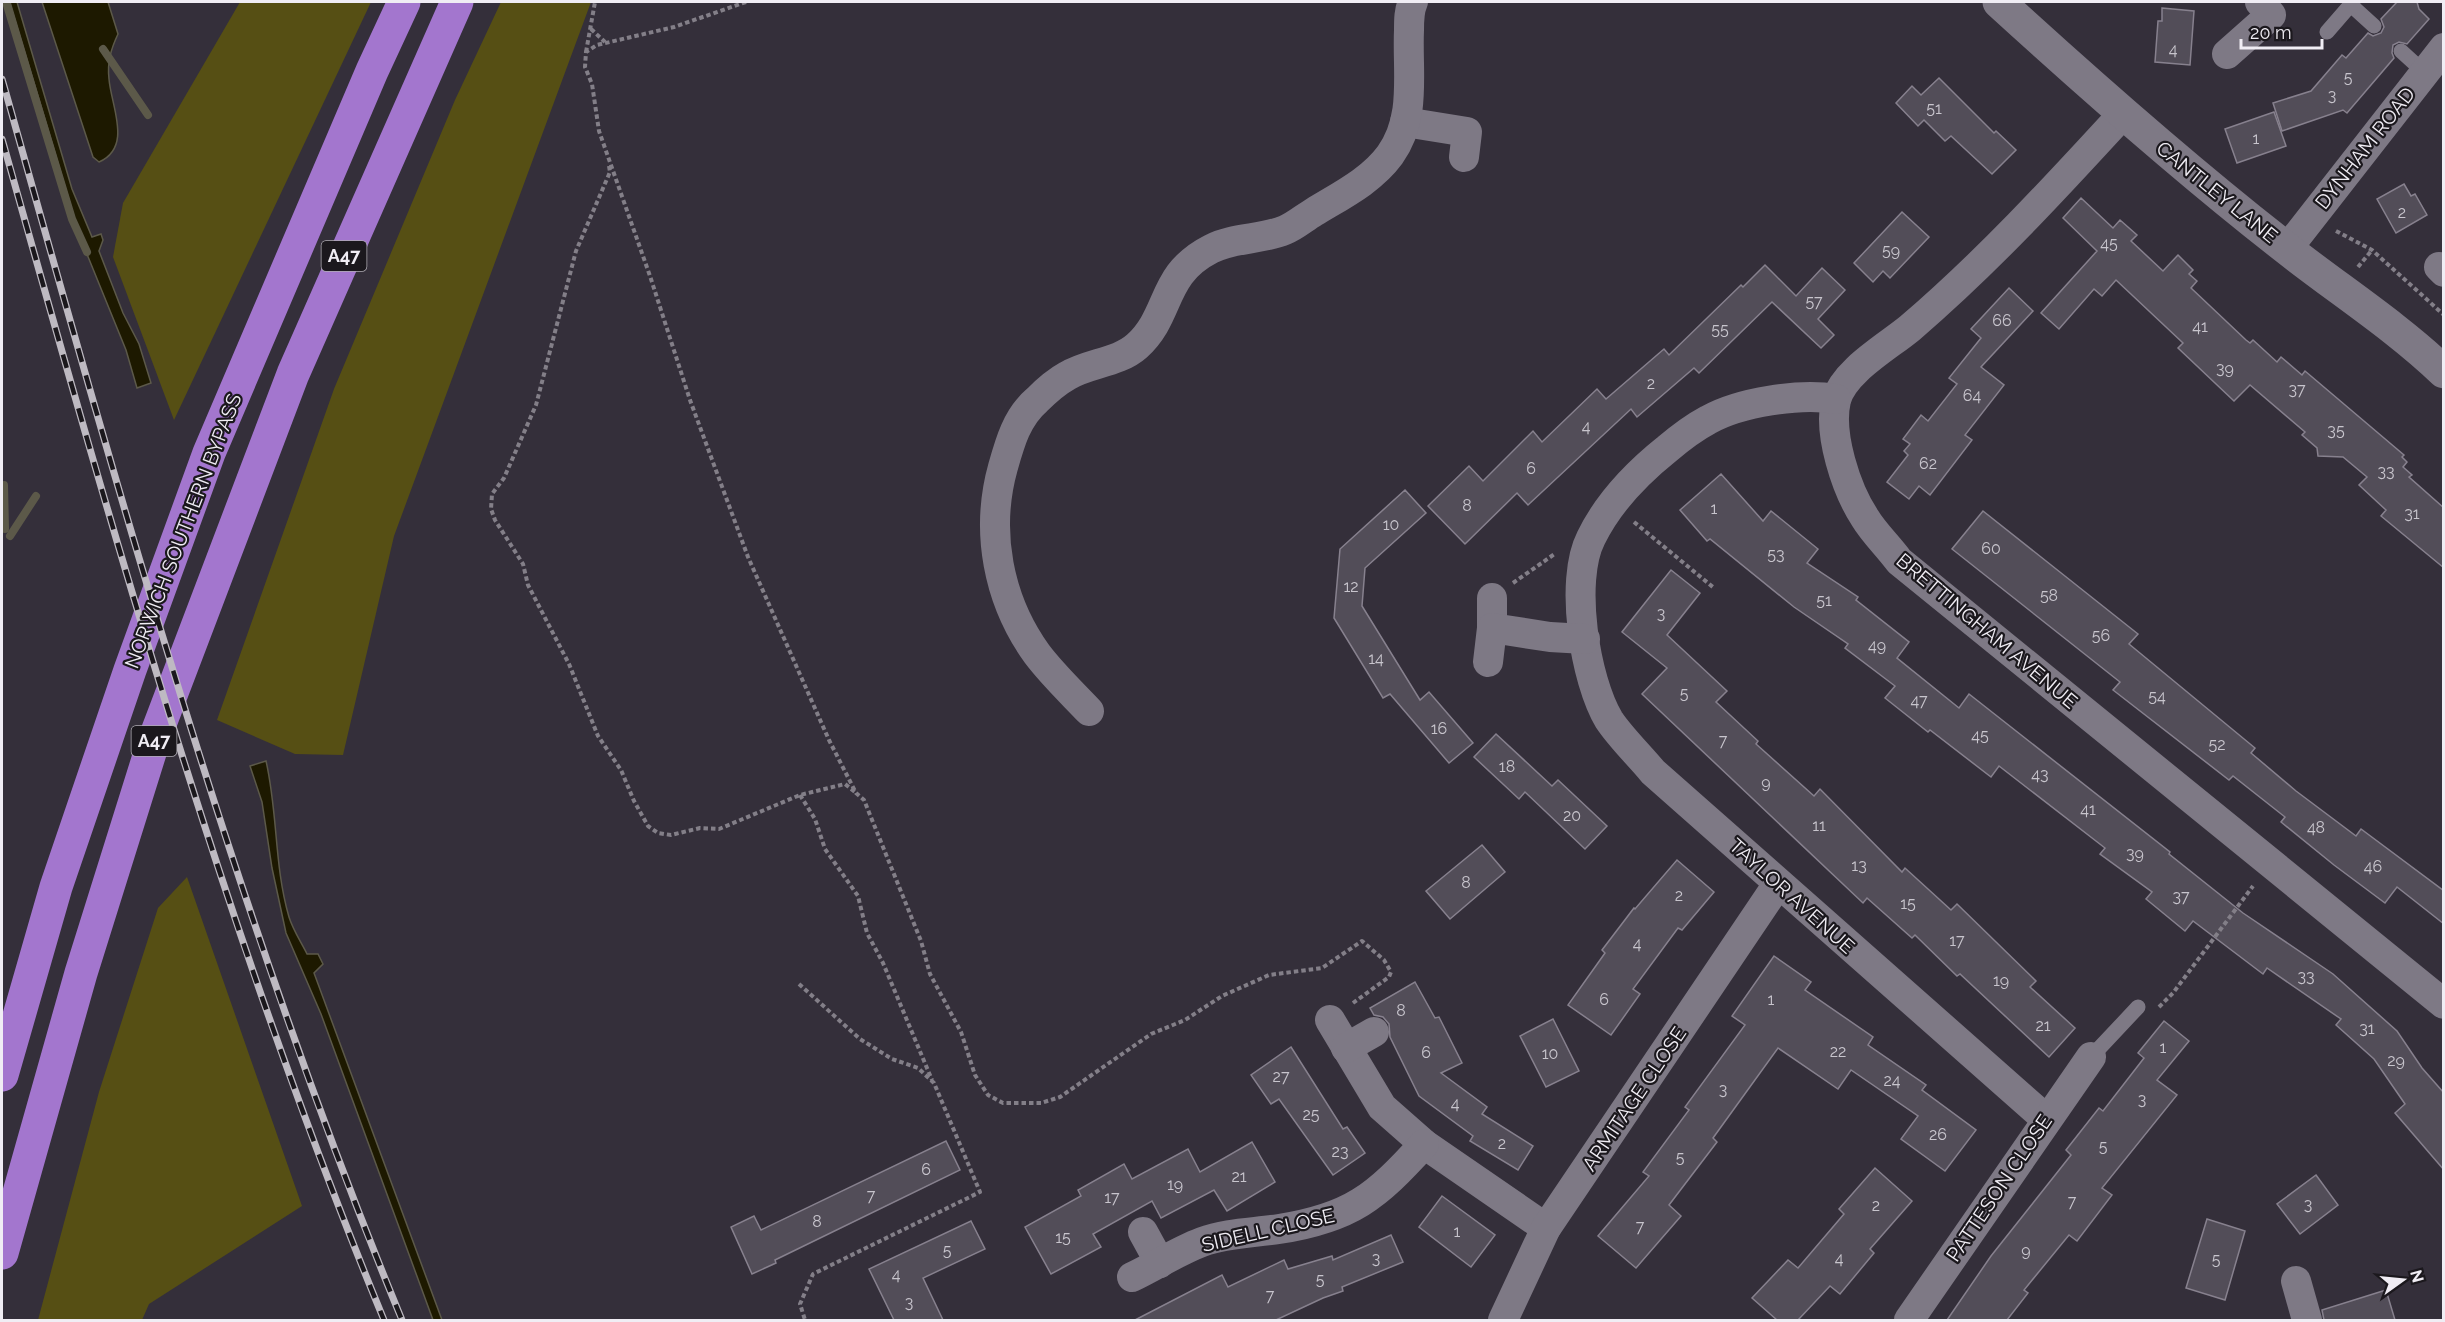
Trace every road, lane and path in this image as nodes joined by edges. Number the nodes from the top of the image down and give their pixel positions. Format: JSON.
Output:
{"nodes":[{"id":1,"x":404,"y":2,"type":"edge"},
{"id":2,"x":456,"y":2,"type":"edge"},
{"id":3,"x":595,"y":2,"type":"edge"},
{"id":4,"x":746,"y":2,"type":"edge"},
{"id":5,"x":1413,"y":2,"type":"edge"},
{"id":6,"x":1999,"y":2,"type":"edge"},
{"id":7,"x":2352,"y":4,"type":"edge"},
{"id":8,"x":2273,"y":6,"type":"edge"},
{"id":9,"x":2374,"y":26,"type":"dead end"},
{"id":10,"x":591,"y":28,"type":"junction"},
{"id":11,"x":2327,"y":32,"type":"dead end"},
{"id":12,"x":606,"y":43,"type":"junction"},
{"id":13,"x":2444,"y":48,"type":"edge"},
{"id":14,"x":2401,"y":51,"type":"dead end"},
{"id":15,"x":586,"y":52,"type":"junction"},
{"id":16,"x":2227,"y":54,"type":"dead end"},
{"id":17,"x":2424,"y":72,"type":"junction"},
{"id":18,"x":2122,"y":115,"type":"junction"},
{"id":19,"x":1406,"y":122,"type":"junction"},
{"id":20,"x":1467,"y":133,"type":"dead end"},
{"id":21,"x":607,"y":153,"type":"junction"},
{"id":22,"x":2313,"y":216,"type":"junction"},
{"id":23,"x":2287,"y":249,"type":"junction"},
{"id":24,"x":2444,"y":315,"type":"edge"},
{"id":25,"x":2444,"y":372,"type":"edge"},
{"id":26,"x":1836,"y":399,"type":"junction"},
{"id":27,"x":1652,"y":537,"type":"dead end"},
{"id":28,"x":1590,"y":540,"type":"junction"},
{"id":29,"x":1714,"y":588,"type":"dead end"},
{"id":30,"x":1492,"y":598,"type":"joint"},
{"id":31,"x":1492,"y":628,"type":"junction"},
{"id":32,"x":1585,"y":639,"type":"junction"},
{"id":33,"x":1488,"y":662,"type":"dead end"},
{"id":34,"x":1089,"y":711,"type":"dead end"},
{"id":35,"x":856,"y":793,"type":"junction"},
{"id":36,"x":800,"y":795,"type":"junction"},
{"id":37,"x":2270,"y":864,"type":"junction"},
{"id":38,"x":1778,"y":884,"type":"junction"},
{"id":39,"x":799,"y":984,"type":"dead end"},
{"id":40,"x":2444,"y":1004,"type":"edge"},
{"id":41,"x":2138,"y":1007,"type":"dead end"},
{"id":42,"x":2158,"y":1008,"type":"dead end"},
{"id":43,"x":1330,"y":1020,"type":"joint"},
{"id":44,"x":1374,"y":1032,"type":"dead end"},
{"id":45,"x":1346,"y":1048,"type":"junction"},
{"id":46,"x":2091,"y":1058,"type":"joint"},
{"id":47,"x":2,"y":1075,"type":"edge"},
{"id":48,"x":934,"y":1083,"type":"junction"},
{"id":49,"x":2046,"y":1119,"type":"junction"},
{"id":50,"x":1424,"y":1144,"type":"junction"},
{"id":51,"x":1546,"y":1228,"type":"junction"},
{"id":52,"x":1143,"y":1232,"type":"dead end"},
{"id":53,"x":2,"y":1253,"type":"edge"},
{"id":54,"x":1161,"y":1263,"type":"junction"},
{"id":55,"x":1132,"y":1277,"type":"dead end"},
{"id":56,"x":2296,"y":1281,"type":"dead end"},
{"id":57,"x":805,"y":1320,"type":"edge"},
{"id":58,"x":1503,"y":1320,"type":"edge"},
{"id":59,"x":1909,"y":1320,"type":"edge"},
{"id":60,"x":2307,"y":1320,"type":"edge"}],
"edges":[{"from":1,"to":47,"type":"highway","name":"NORWICH SOUTHERN BYPASS","number":"A47"},
{"from":2,"to":53,"type":"highway","number":"A47"},
{"from":3,"to":10,"type":"path"},
{"from":4,"to":12,"type":"path"},
{"from":5,"to":19,"type":"street"},
{"from":6,"to":18,"type":"street","name":"CANTLEY LANE"},
{"from":7,"to":9,"type":"lane"},
{"from":7,"to":11,"type":"lane"},
{"from":8,"to":16,"type":"street"},
{"from":10,"to":12,"type":"path"},
{"from":10,"to":15,"type":"path"},
{"from":12,"to":15,"type":"path"},
{"from":13,"to":17,"type":"street","name":"DYNHAM ROAD"},
{"from":14,"to":17,"type":"lane"},
{"from":15,"to":21,"type":"path"},
{"from":17,"to":22,"type":"street","name":"DYNHAM ROAD"},
{"from":18,"to":23,"type":"street","name":"CANTLEY LANE"},
{"from":18,"to":26,"type":"street","name":"BRETTINGHAM AVENUE"},
{"from":19,"to":20,"type":"street"},
{"from":19,"to":34,"type":"street"},
{"from":21,"to":35,"type":"path"},
{"from":21,"to":36,"type":"path"},
{"from":22,"to":23,"type":"street","name":"DYNHAM ROAD"},
{"from":22,"to":24,"type":"path"},
{"from":23,"to":25,"type":"street","name":"CANTLEY LANE"},
{"from":26,"to":28,"type":"street","name":"TAYLOR AVENUE"},
{"from":26,"to":37,"type":"street","name":"BRETTINGHAM AVENUE"},
{"from":27,"to":29,"type":"path"},
{"from":28,"to":30,"type":"path"},
{"from":28,"to":32,"type":"street","name":"TAYLOR AVENUE"},
{"from":30,"to":31,"type":"street"},
{"from":31,"to":32,"type":"street"},
{"from":31,"to":33,"type":"street"},
{"from":32,"to":38,"type":"street","name":"TAYLOR AVENUE"},
{"from":35,"to":36,"type":"path"},
{"from":35,"to":43,"type":"path"},
{"from":36,"to":48,"type":"path"},
{"from":37,"to":40,"type":"street","name":"BRETTINGHAM AVENUE"},
{"from":37,"to":42,"type":"path"},
{"from":38,"to":49,"type":"street","name":"TAYLOR AVENUE"},
{"from":38,"to":51,"type":"street","name":"ARMITAGE CLOSE"},
{"from":39,"to":48,"type":"path"},
{"from":41,"to":46,"type":"lane"},
{"from":43,"to":45,"type":"street"},
{"from":44,"to":45,"type":"street"},
{"from":45,"to":50,"type":"street"},
{"from":46,"to":49,"type":"street","name":"PATTESON CLOSE"},
{"from":48,"to":57,"type":"path"},
{"from":49,"to":59,"type":"street","name":"PATTESON CLOSE"},
{"from":50,"to":51,"type":"street"},
{"from":50,"to":54,"type":"street","name":"SIDELL CLOSE"},
{"from":51,"to":58,"type":"street","name":"ARMITAGE CLOSE"},
{"from":52,"to":54,"type":"street"},
{"from":54,"to":55,"type":"street","name":"SIDELL CLOSE"},
{"from":56,"to":60,"type":"street"}]}
